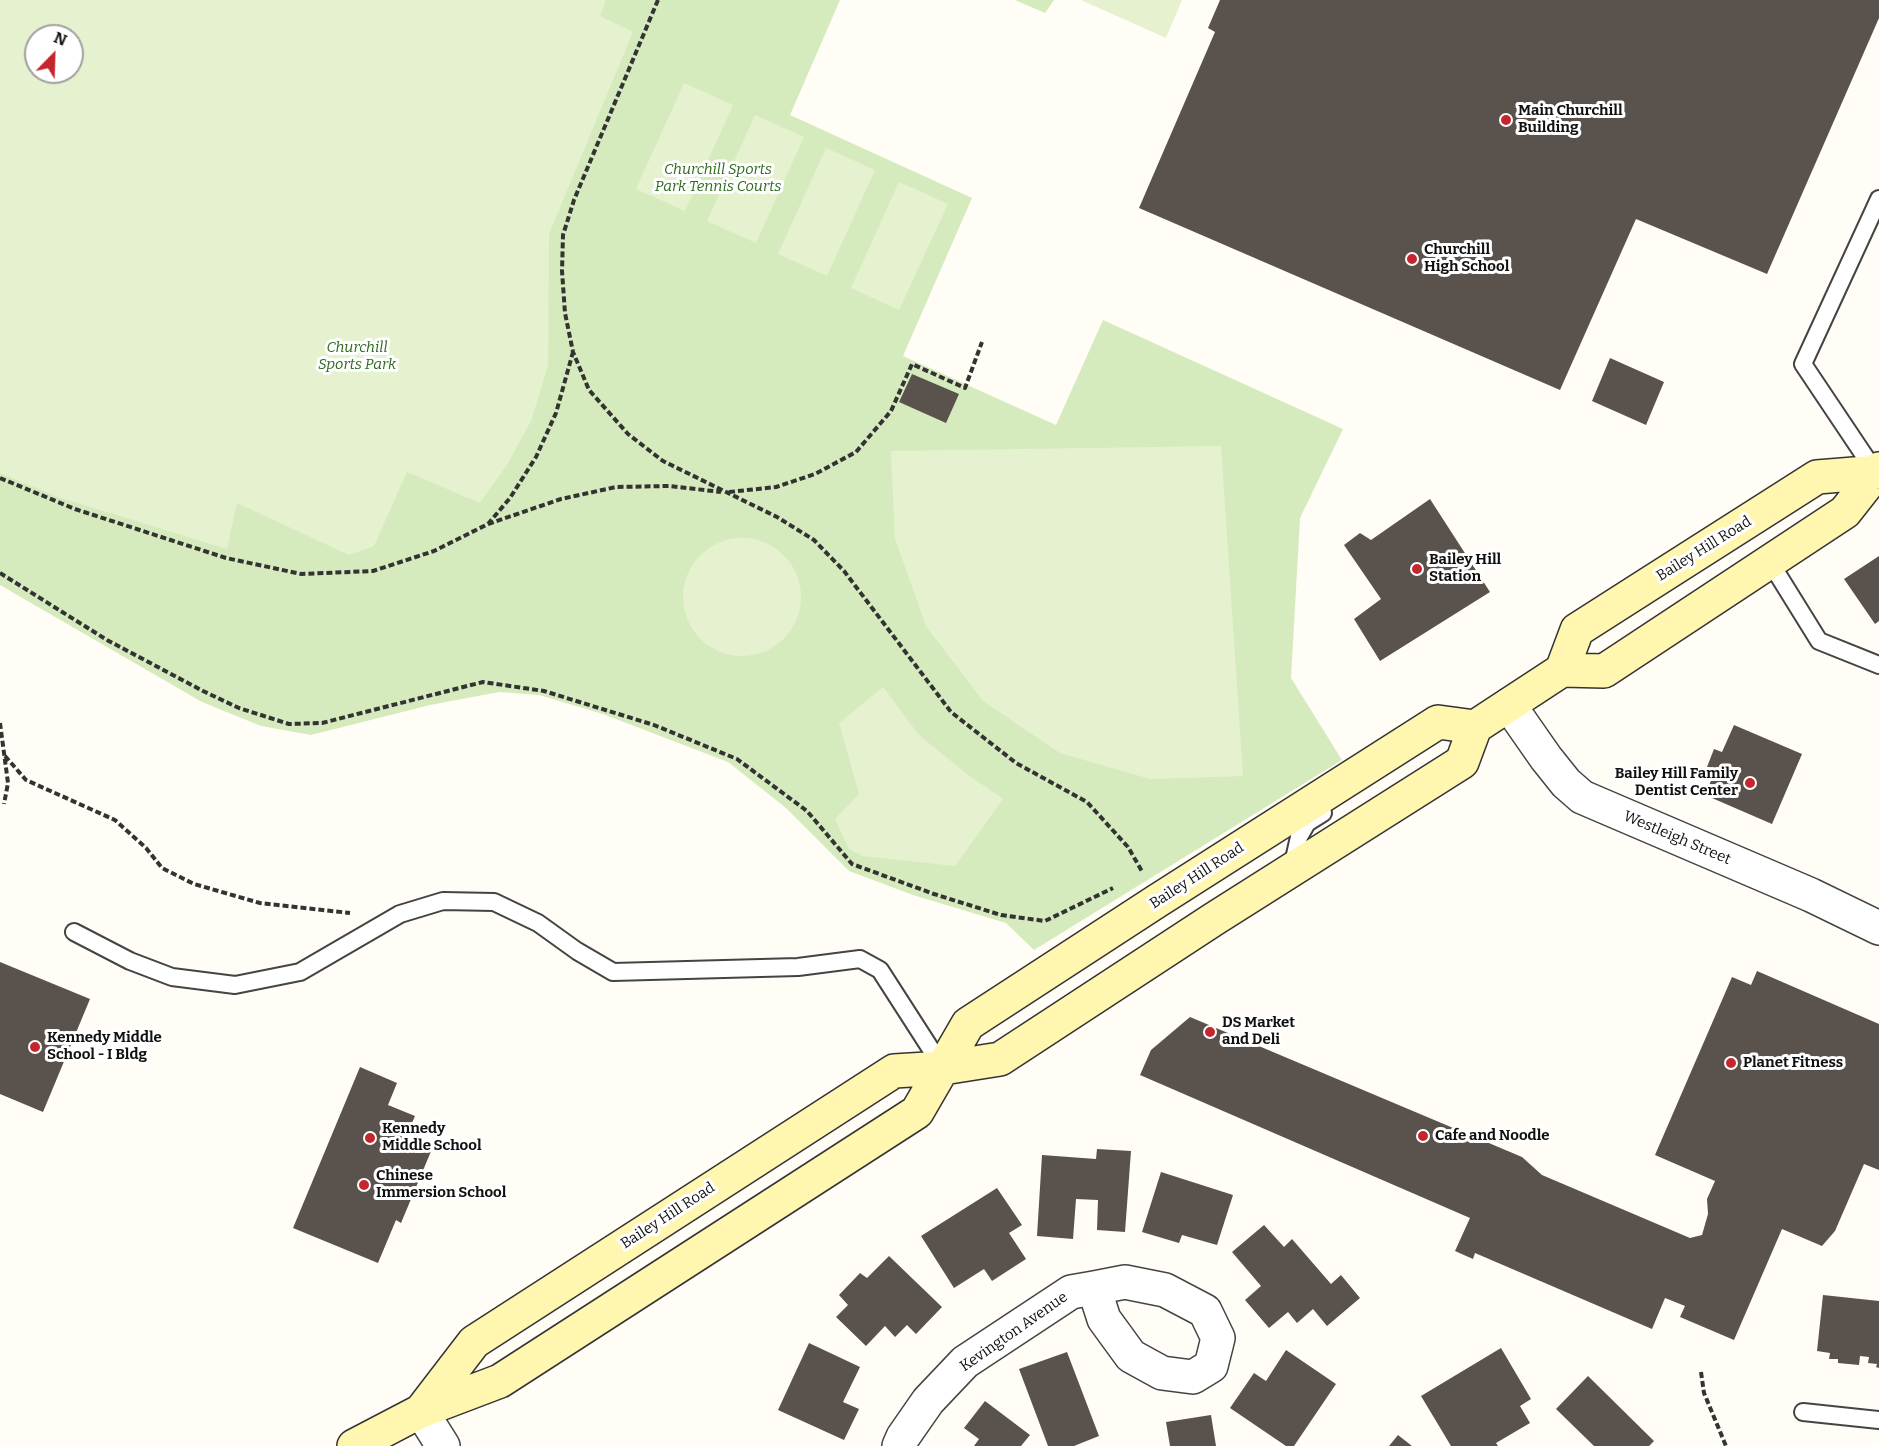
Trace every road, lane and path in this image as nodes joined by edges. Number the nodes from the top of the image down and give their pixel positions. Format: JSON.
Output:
{"nodes":[{"id":1,"x":658,"y":0,"type":"edge"},
{"id":2,"x":1879,"y":199,"type":"edge"},
{"id":3,"x":982,"y":342,"type":"dead end"},
{"id":4,"x":573,"y":352,"type":"junction"},
{"id":5,"x":1878,"y":471,"type":"edge"},
{"id":6,"x":0,"y":478,"type":"edge"},
{"id":7,"x":726,"y":493,"type":"junction"},
{"id":8,"x":488,"y":524,"type":"junction"},
{"id":9,"x":1770,"y":562,"type":"junction"},
{"id":10,"x":0,"y":573,"type":"edge"},
{"id":11,"x":1879,"y":666,"type":"edge"},
{"id":12,"x":1562,"y":670,"type":"junction"},
{"id":13,"x":1509,"y":705,"type":"junction"},
{"id":14,"x":0,"y":723,"type":"edge"},
{"id":15,"x":1475,"y":728,"type":"junction"},
{"id":16,"x":5,"y":756,"type":"junction"},
{"id":17,"x":1365,"y":768,"type":"junction"},
{"id":18,"x":4,"y":804,"type":"dead end"},
{"id":19,"x":1219,"y":861,"type":"junction"},
{"id":20,"x":1292,"y":869,"type":"junction"},
{"id":21,"x":1133,"y":878,"type":"dead end"},
{"id":22,"x":1114,"y":887,"type":"dead end"},
{"id":23,"x":1150,"y":887,"type":"junction"},
{"id":24,"x":400,"y":914,"type":"junction"},
{"id":25,"x":1214,"y":919,"type":"junction"},
{"id":26,"x":1879,"y":928,"type":"edge"},
{"id":27,"x":74,"y":932,"type":"dead end"},
{"id":28,"x":943,"y":1068,"type":"junction"},
{"id":29,"x":1094,"y":1288,"type":"dead end"},
{"id":30,"x":1701,"y":1372,"type":"dead end"},
{"id":31,"x":421,"y":1411,"type":"junction"},
{"id":32,"x":1803,"y":1412,"type":"dead end"},
{"id":33,"x":1879,"y":1420,"type":"edge"},
{"id":34,"x":354,"y":1446,"type":"edge"},
{"id":35,"x":442,"y":1446,"type":"edge"},
{"id":36,"x":899,"y":1446,"type":"edge"},
{"id":37,"x":1726,"y":1446,"type":"edge"}],
"edges":[{"from":1,"to":4,"type":"path"},
{"from":2,"to":5,"type":"lane"},
{"from":3,"to":7,"type":"path"},
{"from":4,"to":7,"type":"path"},
{"from":4,"to":8,"type":"path"},
{"from":5,"to":9,"type":"main road"},
{"from":5,"to":12,"type":"main road","name":"Bailey Hill Road"},
{"from":6,"to":8,"type":"path"},
{"from":7,"to":8,"type":"path"},
{"from":7,"to":23,"type":"path"},
{"from":9,"to":11,"type":"lane"},
{"from":9,"to":12,"type":"main road"},
{"from":10,"to":22,"type":"path"},
{"from":12,"to":13,"type":"main road"},
{"from":13,"to":15,"type":"main road"},
{"from":13,"to":26,"type":"street","name":"Westleigh Street"},
{"from":14,"to":16,"type":"path"},
{"from":15,"to":17,"type":"main road","name":"Bailey Hill Road"},
{"from":15,"to":20,"type":"main road","name":"Bailey Hill Road"},
{"from":16,"to":18,"type":"path"},
{"from":16,"to":24,"type":"path"},
{"from":17,"to":19,"type":"main road","name":"Bailey Hill Road"},
{"from":17,"to":20,"type":"lane"},
{"from":19,"to":23,"type":"main road","name":"Bailey Hill Road"},
{"from":19,"to":25,"type":"main road"},
{"from":20,"to":25,"type":"main road","name":"Bailey Hill Road"},
{"from":21,"to":23,"type":"path"},
{"from":23,"to":28,"type":"main road","name":"Bailey Hill Road"},
{"from":24,"to":27,"type":"lane"},
{"from":24,"to":28,"type":"lane"},
{"from":25,"to":28,"type":"main road","name":"Bailey Hill Road"},
{"from":28,"to":31,"type":"main road","name":"Bailey Hill Road"},
{"from":28,"to":31,"type":"main road","name":"Bailey Hill Road"},
{"from":29,"to":36,"type":"street","name":"Kevington Avenue"},
{"from":30,"to":37,"type":"path"},
{"from":31,"to":34,"type":"main road","name":"Bailey Hill Road"},
{"from":31,"to":35,"type":"street"},
{"from":32,"to":33,"type":"lane"}]}
